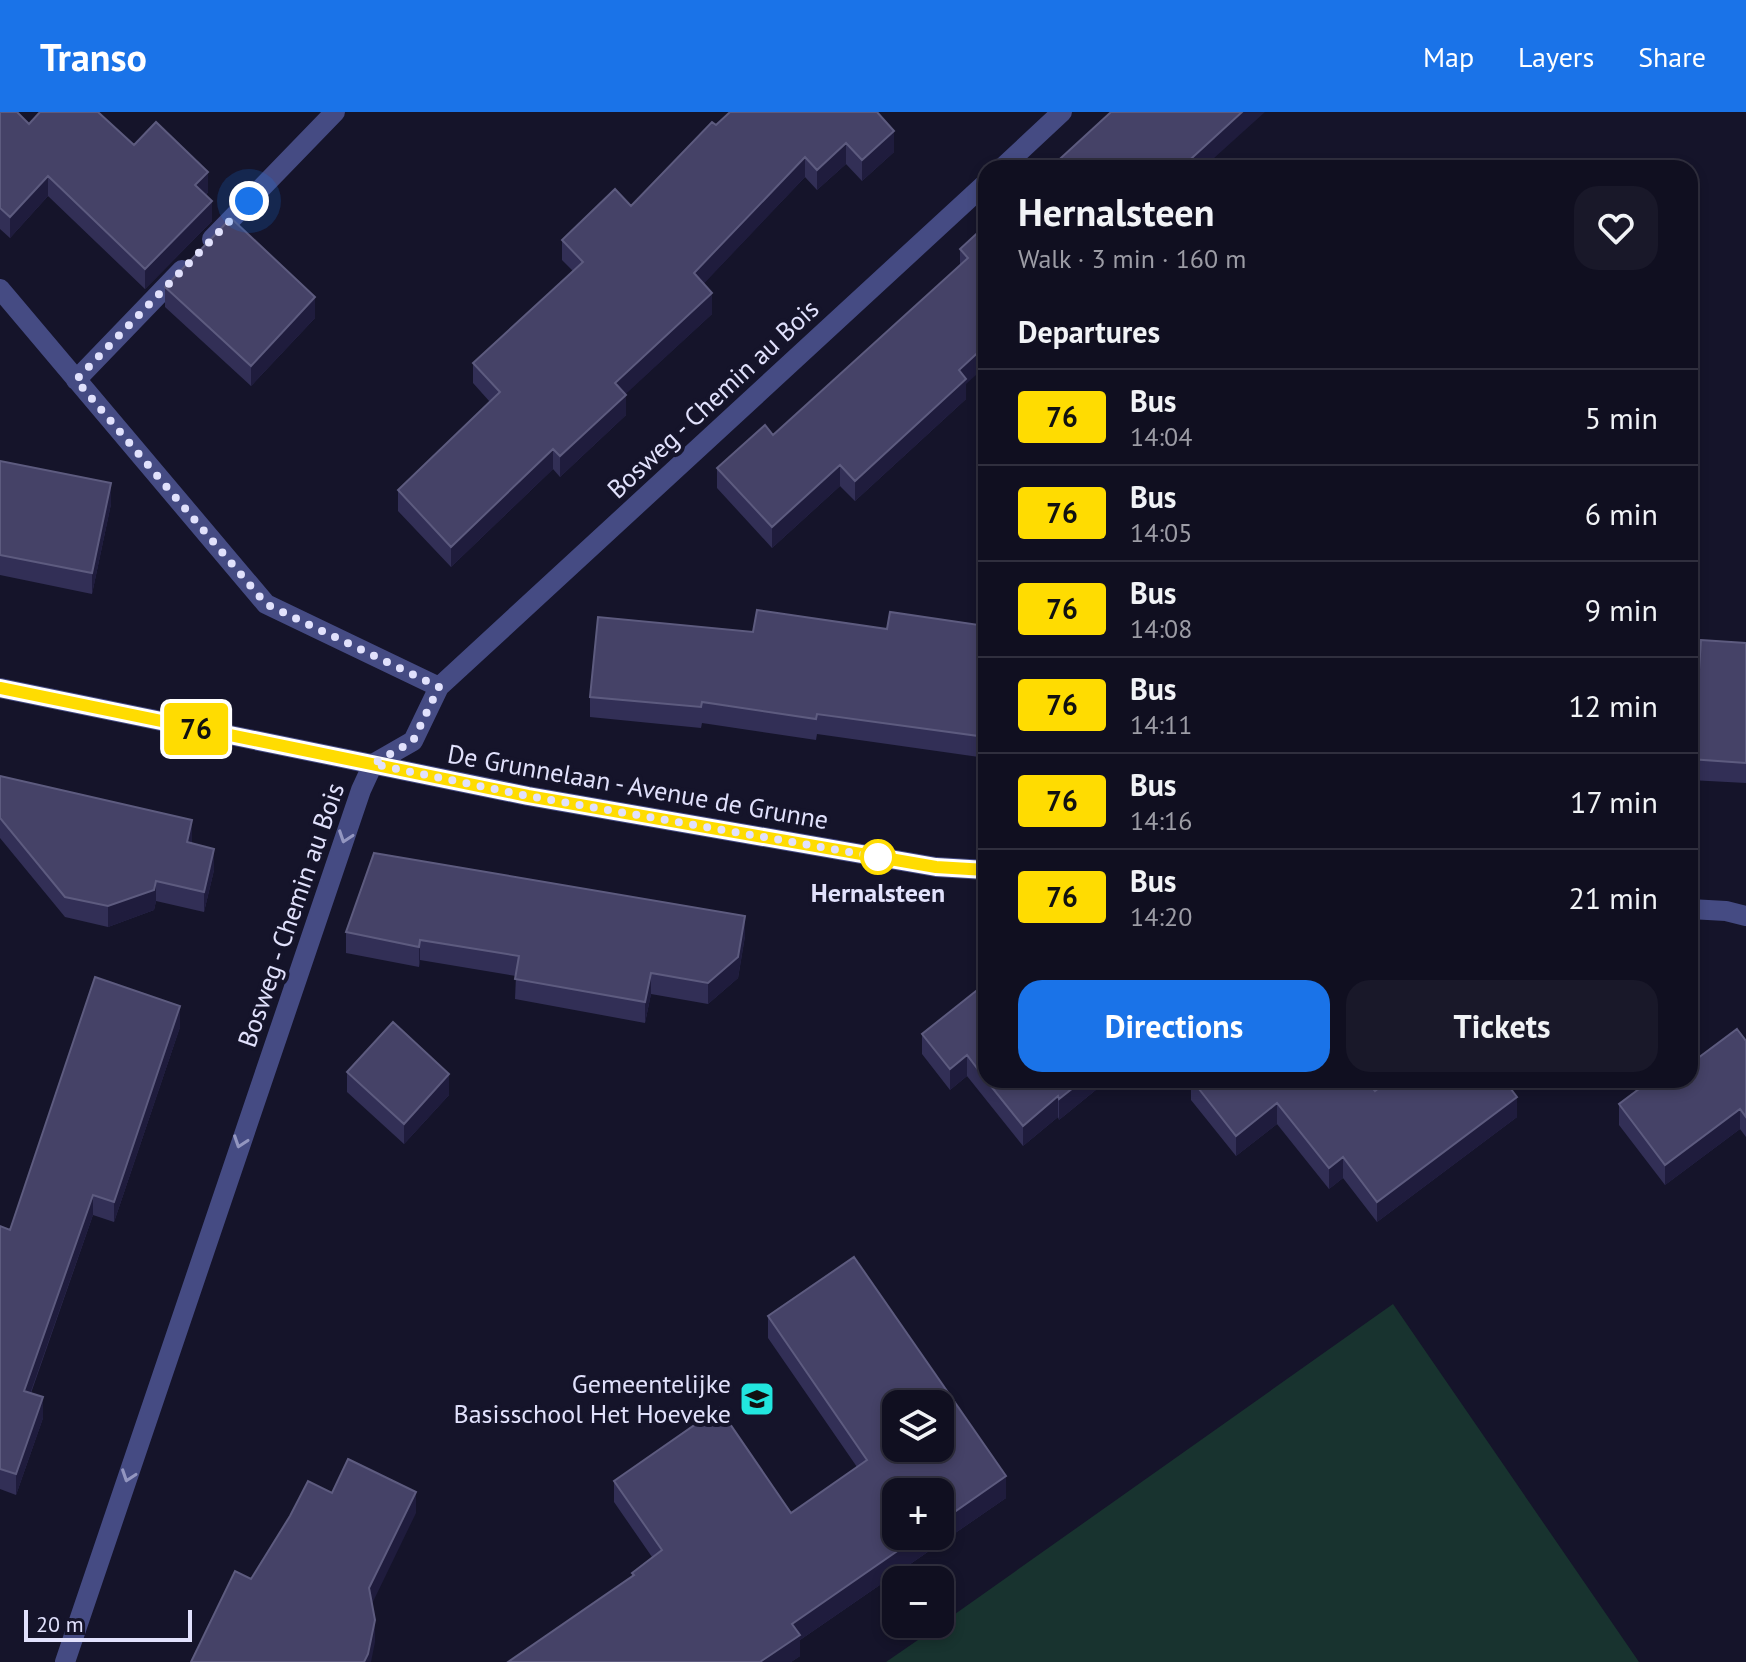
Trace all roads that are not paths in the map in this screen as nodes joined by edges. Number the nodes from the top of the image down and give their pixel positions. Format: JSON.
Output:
{"nodes":[{"id":1,"x":335,"y":112,"type":"edge"},
{"id":2,"x":1062,"y":112,"type":"edge"},
{"id":3,"x":1011,"y":160,"type":"edge"},
{"id":4,"x":978,"y":190,"type":"edge"},
{"id":5,"x":0,"y":289,"type":"edge"},
{"id":6,"x":76,"y":380,"type":"junction"},
{"id":7,"x":439,"y":687,"type":"junction"},
{"id":8,"x":0,"y":688,"type":"edge"},
{"id":9,"x":373,"y":764,"type":"junction"},
{"id":10,"x":978,"y":869,"type":"edge"},
{"id":11,"x":1698,"y":909,"type":"edge"},
{"id":12,"x":1746,"y":916,"type":"edge"},
{"id":13,"x":65,"y":1662,"type":"edge"}],
"edges":[{"from":1,"to":6,"type":"street"},
{"from":2,"to":3,"type":"street"},
{"from":4,"to":7,"type":"street","name":"Bosweg - Chemin au Bois"},
{"from":5,"to":6,"type":"street"},
{"from":6,"to":7,"type":"street"},
{"from":7,"to":9,"type":"street","name":"Bosweg - Chemin au Bois"},
{"from":8,"to":9,"type":"street","name":"De Grunnelaan - Avenue de Grunne"},
{"from":9,"to":10,"type":"street","name":"De Grunnelaan - Avenue de Grunne"},
{"from":9,"to":13,"type":"street","name":"Bosweg - Chemin au Bois","one_way":true},
{"from":11,"to":12,"type":"street"}]}
